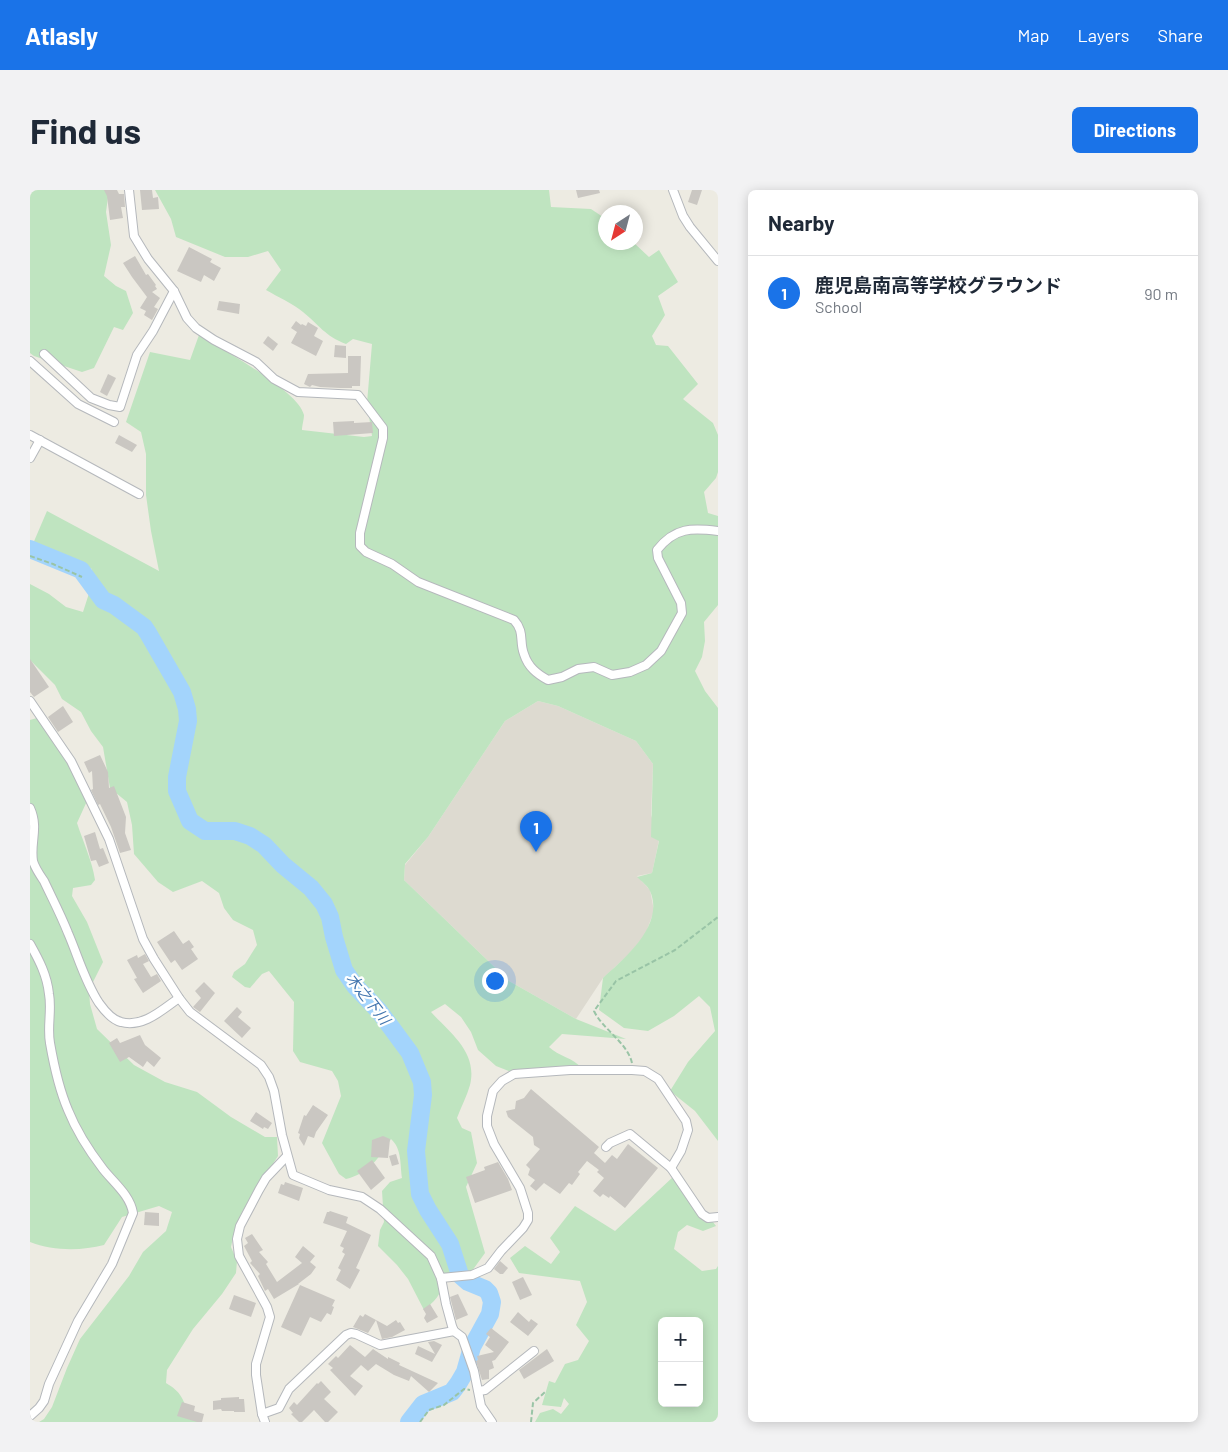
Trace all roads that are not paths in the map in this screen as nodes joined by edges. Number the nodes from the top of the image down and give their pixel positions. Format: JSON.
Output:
{"nodes":[{"id":1,"x":129,"y":190,"type":"edge"},
{"id":2,"x":673,"y":190,"type":"edge"},
{"id":3,"x":718,"y":261,"type":"edge"},
{"id":4,"x":174,"y":291,"type":"junction"},
{"id":5,"x":44,"y":354,"type":"dead end"},
{"id":6,"x":30,"y":361,"type":"edge"},
{"id":7,"x":114,"y":422,"type":"dead end"},
{"id":8,"x":30,"y":435,"type":"edge"},
{"id":9,"x":40,"y":440,"type":"junction"},
{"id":10,"x":30,"y":458,"type":"edge"},
{"id":11,"x":140,"y":494,"type":"dead end"},
{"id":12,"x":718,"y":532,"type":"edge"},
{"id":13,"x":30,"y":701,"type":"edge"},
{"id":14,"x":30,"y":808,"type":"edge"},
{"id":15,"x":30,"y":944,"type":"edge"},
{"id":16,"x":179,"y":998,"type":"junction"},
{"id":17,"x":606,"y":1147,"type":"dead end"},
{"id":18,"x":287,"y":1156,"type":"junction"},
{"id":19,"x":671,"y":1168,"type":"junction"},
{"id":20,"x":718,"y":1217,"type":"edge"},
{"id":21,"x":444,"y":1278,"type":"junction"},
{"id":22,"x":454,"y":1331,"type":"junction"},
{"id":23,"x":534,"y":1351,"type":"dead end"},
{"id":24,"x":479,"y":1391,"type":"junction"},
{"id":25,"x":262,"y":1414,"type":"junction"},
{"id":26,"x":30,"y":1416,"type":"edge"},
{"id":27,"x":265,"y":1422,"type":"edge"},
{"id":28,"x":492,"y":1422,"type":"edge"}],
"edges":[{"from":1,"to":4,"type":"street"},
{"from":2,"to":3,"type":"street"},
{"from":4,"to":5,"type":"street"},
{"from":4,"to":12,"type":"street"},
{"from":6,"to":7,"type":"street"},
{"from":8,"to":9,"type":"street"},
{"from":9,"to":10,"type":"street"},
{"from":9,"to":11,"type":"street"},
{"from":13,"to":16,"type":"street"},
{"from":14,"to":16,"type":"street"},
{"from":15,"to":26,"type":"street"},
{"from":16,"to":18,"type":"street"},
{"from":17,"to":19,"type":"street"},
{"from":18,"to":21,"type":"street"},
{"from":18,"to":25,"type":"street"},
{"from":19,"to":20,"type":"street"},
{"from":19,"to":21,"type":"street"},
{"from":21,"to":22,"type":"street"},
{"from":22,"to":24,"type":"street"},
{"from":22,"to":25,"type":"street"},
{"from":23,"to":24,"type":"street"},
{"from":24,"to":28,"type":"street"},
{"from":25,"to":27,"type":"street"}]}
